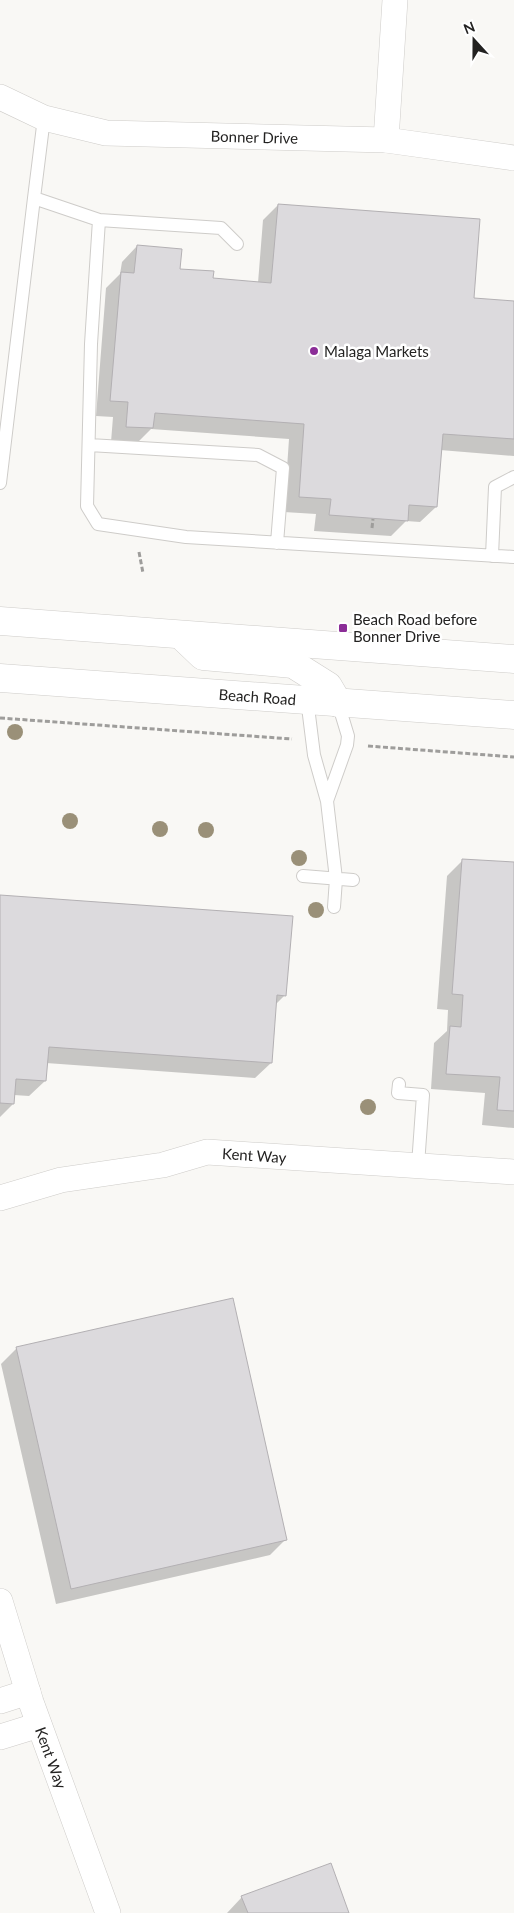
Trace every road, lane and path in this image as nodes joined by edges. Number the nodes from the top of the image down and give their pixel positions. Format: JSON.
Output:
{"nodes":[{"id":1,"x":394,"y":0,"type":"edge"},
{"id":2,"x":0,"y":97,"type":"edge"},
{"id":3,"x":44,"y":118,"type":"junction"},
{"id":4,"x":386,"y":140,"type":"junction"},
{"id":5,"x":514,"y":158,"type":"edge"},
{"id":6,"x":34,"y":198,"type":"junction"},
{"id":7,"x":99,"y":220,"type":"junction"},
{"id":8,"x":237,"y":244,"type":"dead end"},
{"id":9,"x":89,"y":445,"type":"junction"},
{"id":10,"x":514,"y":477,"type":"edge"},
{"id":11,"x":0,"y":483,"type":"edge"},
{"id":12,"x":277,"y":543,"type":"junction"},
{"id":13,"x":492,"y":556,"type":"junction"},
{"id":14,"x":514,"y":557,"type":"edge"},
{"id":15,"x":141,"y":562,"type":"dead end"},
{"id":16,"x":143,"y":573,"type":"dead end"},
{"id":17,"x":0,"y":621,"type":"edge"},
{"id":18,"x":181,"y":635,"type":"junction"},
{"id":19,"x":514,"y":659,"type":"edge"},
{"id":20,"x":0,"y":678,"type":"edge"},
{"id":21,"x":307,"y":699,"type":"junction"},
{"id":22,"x":338,"y":703,"type":"junction"},
{"id":23,"x":514,"y":715,"type":"edge"},
{"id":24,"x":0,"y":718,"type":"edge"},
{"id":25,"x":347,"y":740,"type":"junction"},
{"id":26,"x":313,"y":741,"type":"junction"},
{"id":27,"x":514,"y":756,"type":"edge"},
{"id":28,"x":327,"y":801,"type":"junction"},
{"id":29,"x":303,"y":876,"type":"dead end"},
{"id":30,"x":336,"y":879,"type":"junction"},
{"id":31,"x":353,"y":880,"type":"dead end"},
{"id":32,"x":334,"y":907,"type":"dead end"},
{"id":33,"x":399,"y":1084,"type":"dead end"},
{"id":34,"x":418,"y":1165,"type":"junction"},
{"id":35,"x":514,"y":1172,"type":"edge"},
{"id":36,"x":0,"y":1198,"type":"edge"},
{"id":37,"x":0,"y":1601,"type":"edge"},
{"id":38,"x":28,"y":1692,"type":"junction"},
{"id":39,"x":0,"y":1701,"type":"edge"},
{"id":40,"x":39,"y":1725,"type":"junction"},
{"id":41,"x":0,"y":1737,"type":"edge"},
{"id":42,"x":108,"y":1913,"type":"edge"}],
"edges":[{"from":1,"to":4,"type":"street"},
{"from":2,"to":3,"type":"street","name":"Bonner Drive"},
{"from":3,"to":4,"type":"street","name":"Bonner Drive"},
{"from":3,"to":6,"type":"lane"},
{"from":4,"to":5,"type":"street","name":"Bonner Drive"},
{"from":6,"to":7,"type":"lane"},
{"from":6,"to":11,"type":"lane"},
{"from":7,"to":8,"type":"lane"},
{"from":7,"to":9,"type":"lane"},
{"from":9,"to":12,"type":"lane"},
{"from":9,"to":12,"type":"lane"},
{"from":10,"to":13,"type":"lane"},
{"from":12,"to":13,"type":"lane"},
{"from":13,"to":14,"type":"lane"},
{"from":15,"to":16,"type":"path"},
{"from":17,"to":18,"type":"main road"},
{"from":18,"to":19,"type":"main road"},
{"from":18,"to":22,"type":"main road"},
{"from":20,"to":21,"type":"main road","name":"Beach Road"},
{"from":21,"to":22,"type":"main road","name":"Beach Road"},
{"from":21,"to":26,"type":"lane"},
{"from":22,"to":23,"type":"main road","name":"Beach Road"},
{"from":22,"to":25,"type":"lane"},
{"from":24,"to":26,"type":"path"},
{"from":25,"to":27,"type":"path"},
{"from":25,"to":28,"type":"lane"},
{"from":26,"to":28,"type":"lane"},
{"from":28,"to":30,"type":"lane"},
{"from":29,"to":30,"type":"lane"},
{"from":30,"to":31,"type":"lane"},
{"from":30,"to":32,"type":"lane"},
{"from":33,"to":34,"type":"lane"},
{"from":34,"to":35,"type":"street","name":"Kent Way"},
{"from":34,"to":36,"type":"street","name":"Kent Way"},
{"from":37,"to":38,"type":"street","name":"Kent Way"},
{"from":38,"to":39,"type":"street"},
{"from":38,"to":40,"type":"street","name":"Kent Way"},
{"from":40,"to":41,"type":"street"},
{"from":40,"to":42,"type":"street","name":"Kent Way"}]}
